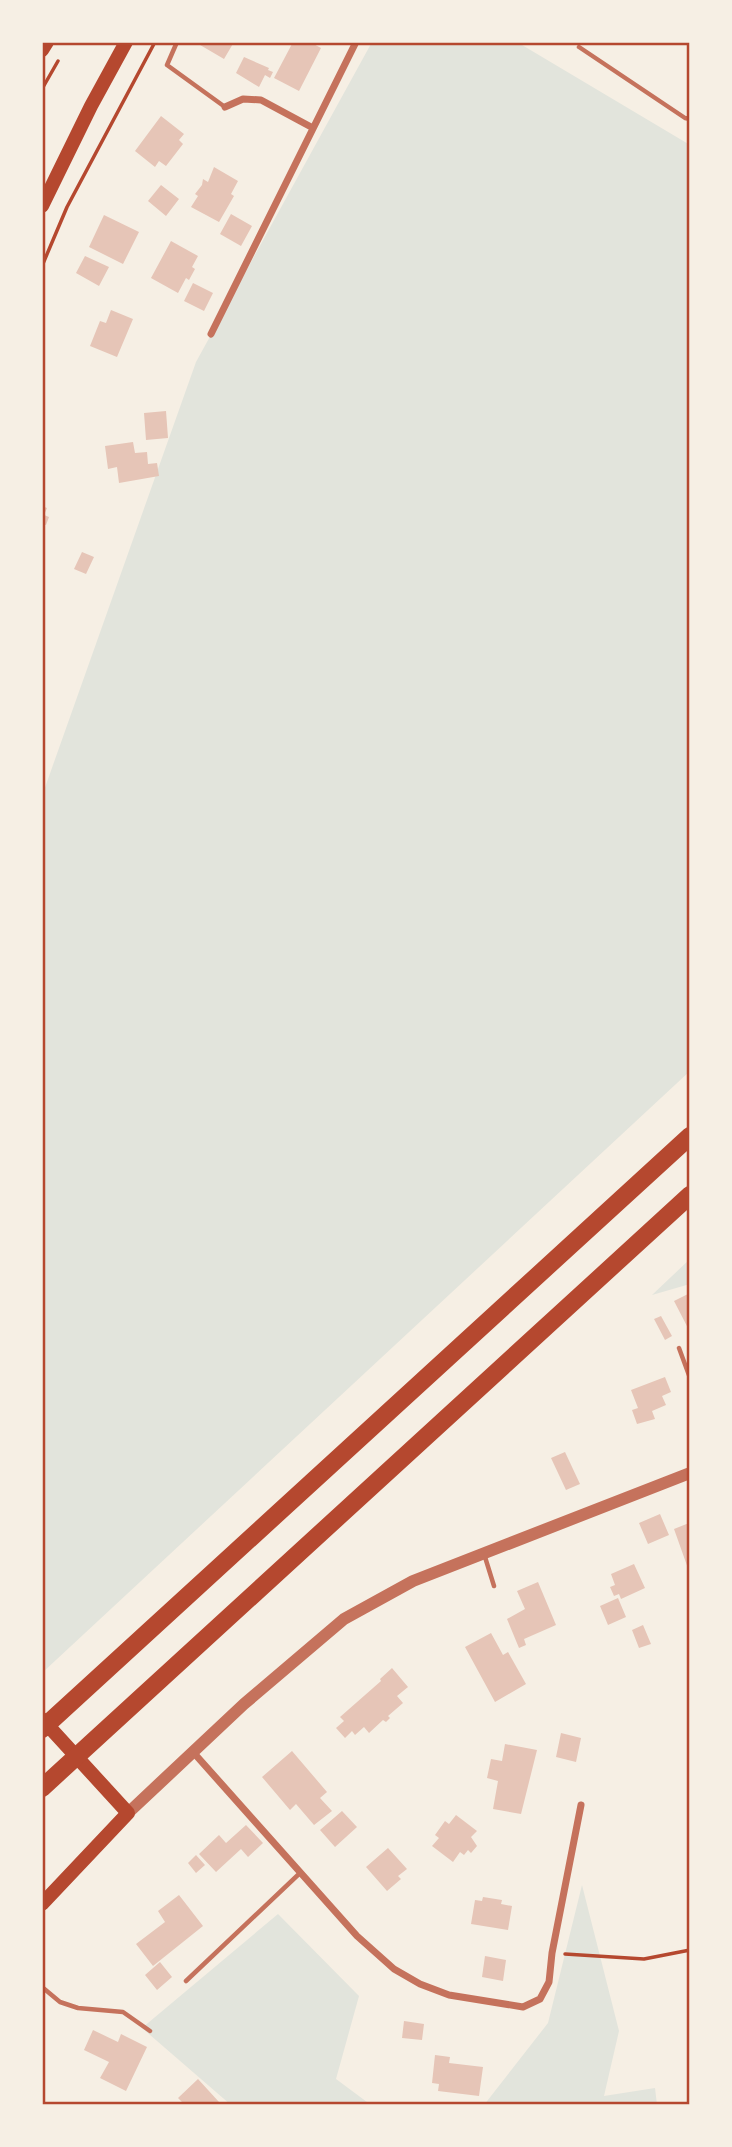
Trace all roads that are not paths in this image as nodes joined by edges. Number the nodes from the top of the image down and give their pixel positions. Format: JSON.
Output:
{"nodes":[{"id":1,"x":47,"y":42,"type":"edge"},
{"id":2,"x":126,"y":42,"type":"edge"},
{"id":3,"x":177,"y":42,"type":"edge"},
{"id":4,"x":356,"y":42,"type":"edge"},
{"id":5,"x":579,"y":47,"type":"dead end"},
{"id":6,"x":42,"y":50,"type":"edge"},
{"id":7,"x":225,"y":107,"type":"joint"},
{"id":8,"x":690,"y":119,"type":"edge"},
{"id":9,"x":313,"y":128,"type":"junction"},
{"id":10,"x":42,"y":206,"type":"edge"},
{"id":11,"x":211,"y":334,"type":"dead end"},
{"id":12,"x":690,"y":1136,"type":"edge"},
{"id":13,"x":690,"y":1195,"type":"edge"},
{"id":14,"x":679,"y":1348,"type":"dead end"},
{"id":15,"x":690,"y":1378,"type":"edge"},
{"id":16,"x":690,"y":1473,"type":"edge"},
{"id":17,"x":484,"y":1554,"type":"junction"},
{"id":18,"x":494,"y":1586,"type":"dead end"},
{"id":19,"x":42,"y":1719,"type":"edge"},
{"id":20,"x":42,"y":1729,"type":"edge"},
{"id":21,"x":193,"y":1752,"type":"junction"},
{"id":22,"x":42,"y":1788,"type":"edge"},
{"id":23,"x":581,"y":1805,"type":"dead end"},
{"id":24,"x":128,"y":1813,"type":"junction"},
{"id":25,"x":301,"y":1872,"type":"junction"},
{"id":26,"x":42,"y":1904,"type":"edge"},
{"id":27,"x":186,"y":1980,"type":"dead end"},
{"id":28,"x":42,"y":1987,"type":"edge"},
{"id":29,"x":150,"y":2031,"type":"dead end"}],
"edges":[{"from":1,"to":6,"type":"main road"},
{"from":2,"to":10,"type":"main road"},
{"from":3,"to":7,"type":"lane"},
{"from":4,"to":9,"type":"street"},
{"from":5,"to":8,"type":"lane"},
{"from":7,"to":9,"type":"street"},
{"from":9,"to":11,"type":"street"},
{"from":12,"to":20,"type":"highway"},
{"from":13,"to":22,"type":"highway"},
{"from":14,"to":15,"type":"lane"},
{"from":16,"to":17,"type":"street"},
{"from":17,"to":18,"type":"lane"},
{"from":17,"to":21,"type":"street"},
{"from":19,"to":24,"type":"main road"},
{"from":21,"to":24,"type":"street"},
{"from":21,"to":25,"type":"street"},
{"from":23,"to":25,"type":"street"},
{"from":24,"to":26,"type":"main road"},
{"from":25,"to":27,"type":"lane"},
{"from":28,"to":29,"type":"lane"}]}
